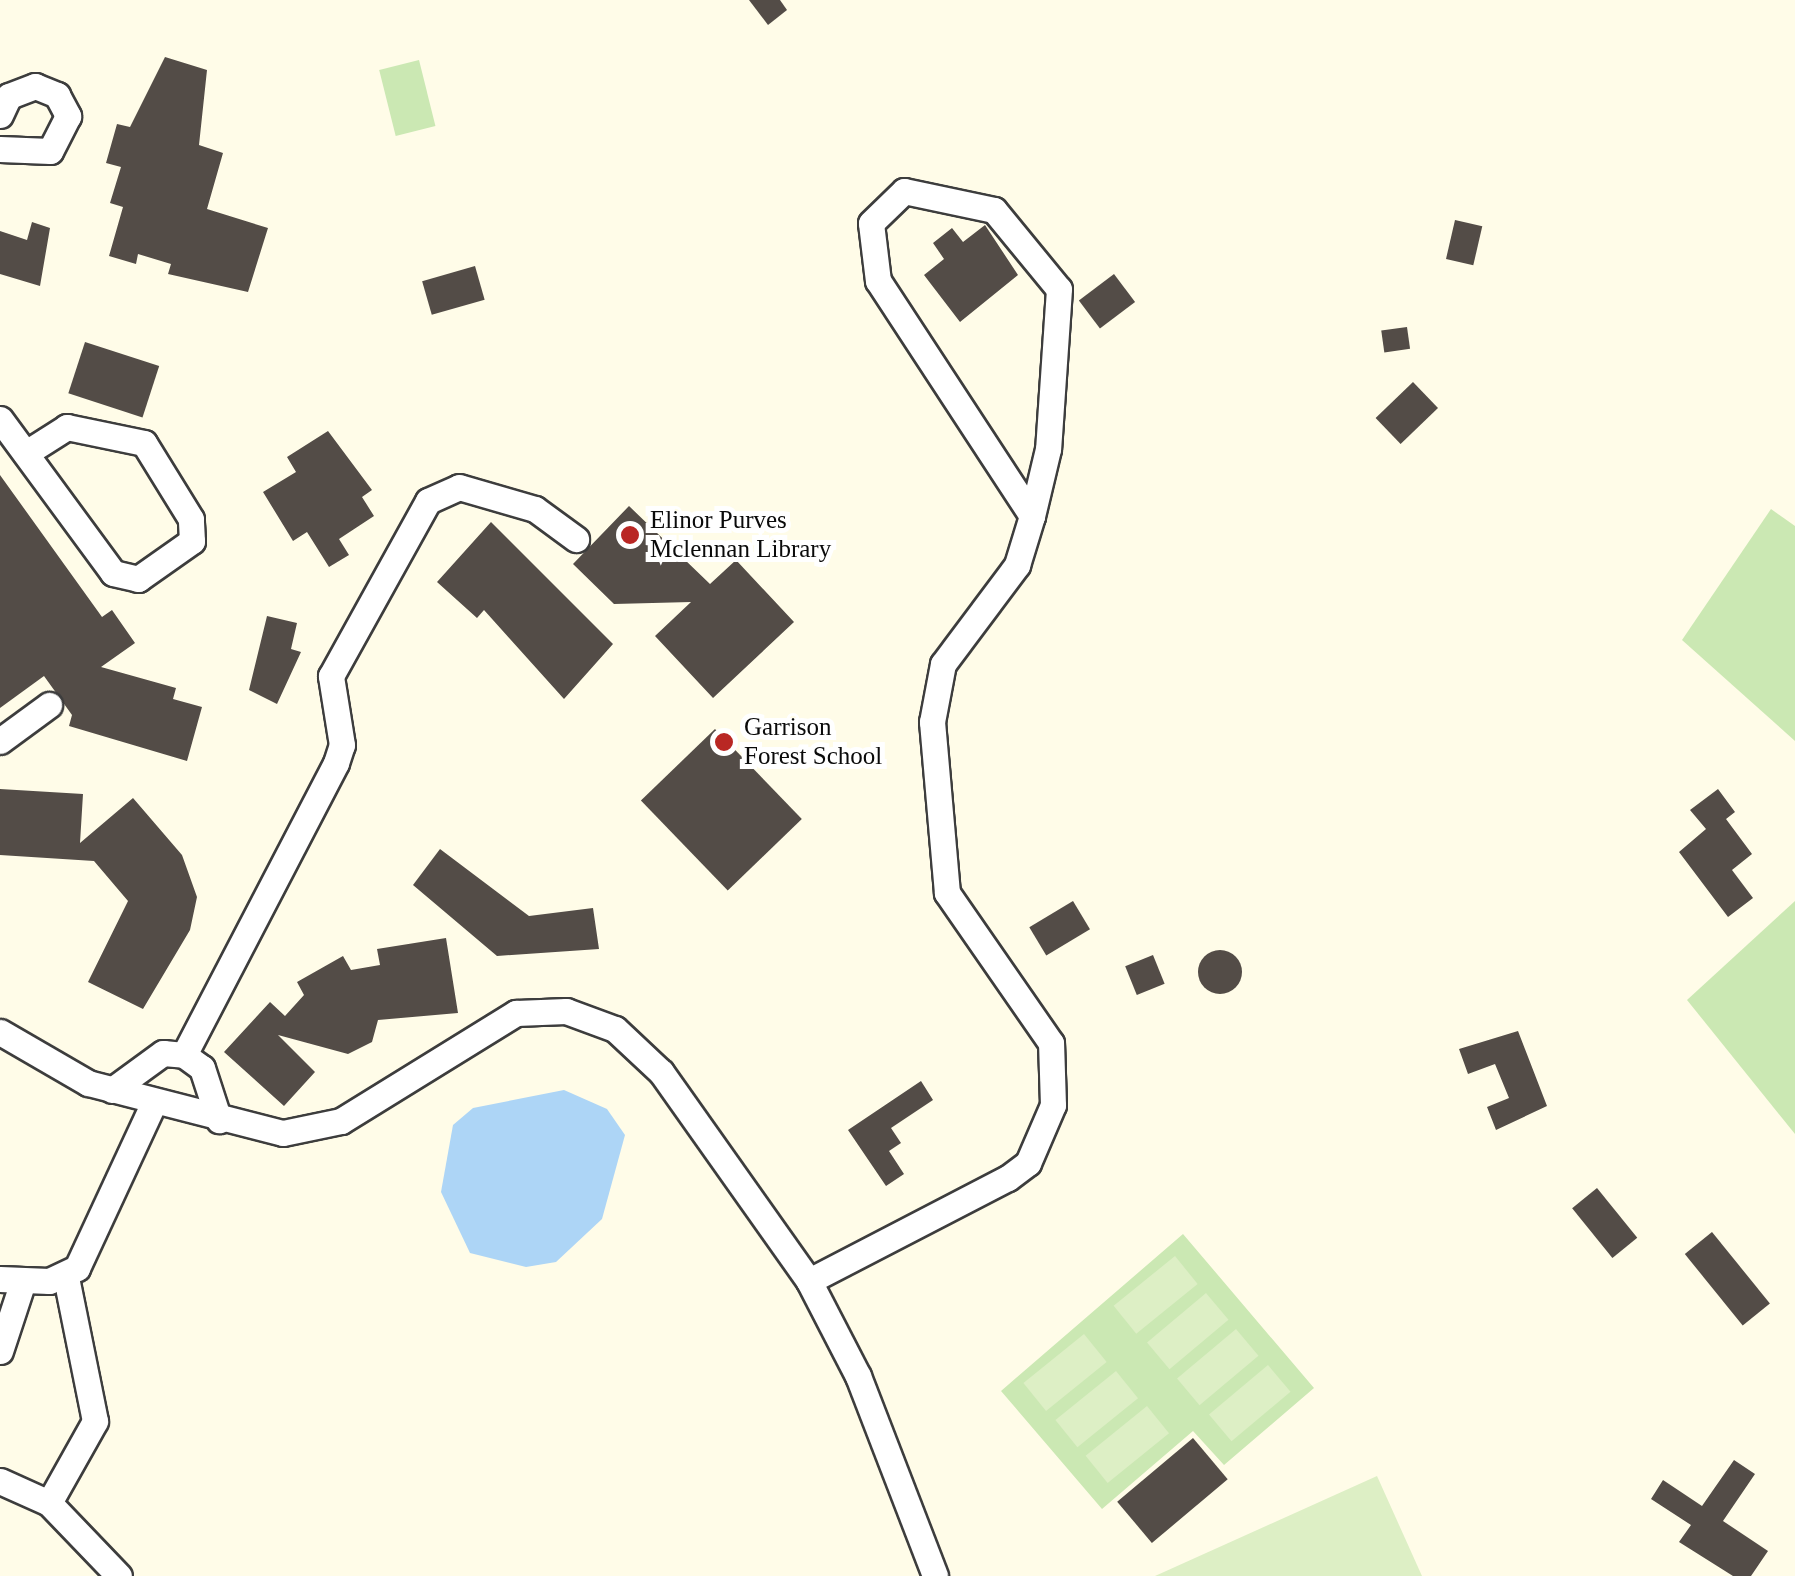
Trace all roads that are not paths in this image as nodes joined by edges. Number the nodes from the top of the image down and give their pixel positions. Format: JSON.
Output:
{"nodes":[{"id":1,"x":0,"y":115,"type":"edge"},
{"id":2,"x":0,"y":133,"type":"edge"},
{"id":3,"x":0,"y":150,"type":"edge"},
{"id":4,"x":0,"y":420,"type":"edge"},
{"id":5,"x":26,"y":453,"type":"junction"},
{"id":6,"x":1032,"y":516,"type":"junction"},
{"id":7,"x":576,"y":539,"type":"dead end"},
{"id":8,"x":50,"y":705,"type":"dead end"},
{"id":9,"x":0,"y":741,"type":"edge"},
{"id":10,"x":0,"y":1032,"type":"edge"},
{"id":11,"x":184,"y":1055,"type":"junction"},
{"id":12,"x":112,"y":1090,"type":"junction"},
{"id":13,"x":154,"y":1102,"type":"junction"},
{"id":14,"x":219,"y":1120,"type":"junction"},
{"id":15,"x":66,"y":1277,"type":"junction"},
{"id":16,"x":11,"y":1281,"type":"edge"},
{"id":17,"x":809,"y":1281,"type":"junction"},
{"id":18,"x":0,"y":1351,"type":"edge"},
{"id":19,"x":0,"y":1481,"type":"edge"},
{"id":20,"x":49,"y":1503,"type":"junction"},
{"id":21,"x":118,"y":1576,"type":"edge"},
{"id":22,"x":935,"y":1576,"type":"edge"}],
"edges":[{"from":1,"to":3,"type":"street"},
{"from":2,"to":3,"type":"street"},
{"from":4,"to":5,"type":"street"},
{"from":5,"to":5,"type":"street"},
{"from":6,"to":6,"type":"street"},
{"from":6,"to":17,"type":"street"},
{"from":7,"to":11,"type":"street"},
{"from":8,"to":9,"type":"street"},
{"from":10,"to":12,"type":"street"},
{"from":11,"to":12,"type":"street"},
{"from":11,"to":14,"type":"street"},
{"from":12,"to":13,"type":"street"},
{"from":13,"to":14,"type":"street"},
{"from":13,"to":15,"type":"street"},
{"from":14,"to":17,"type":"street"},
{"from":15,"to":16,"type":"street"},
{"from":15,"to":20,"type":"street"},
{"from":16,"to":18,"type":"street"},
{"from":17,"to":22,"type":"street"},
{"from":19,"to":20,"type":"street"},
{"from":20,"to":21,"type":"street"}]}
